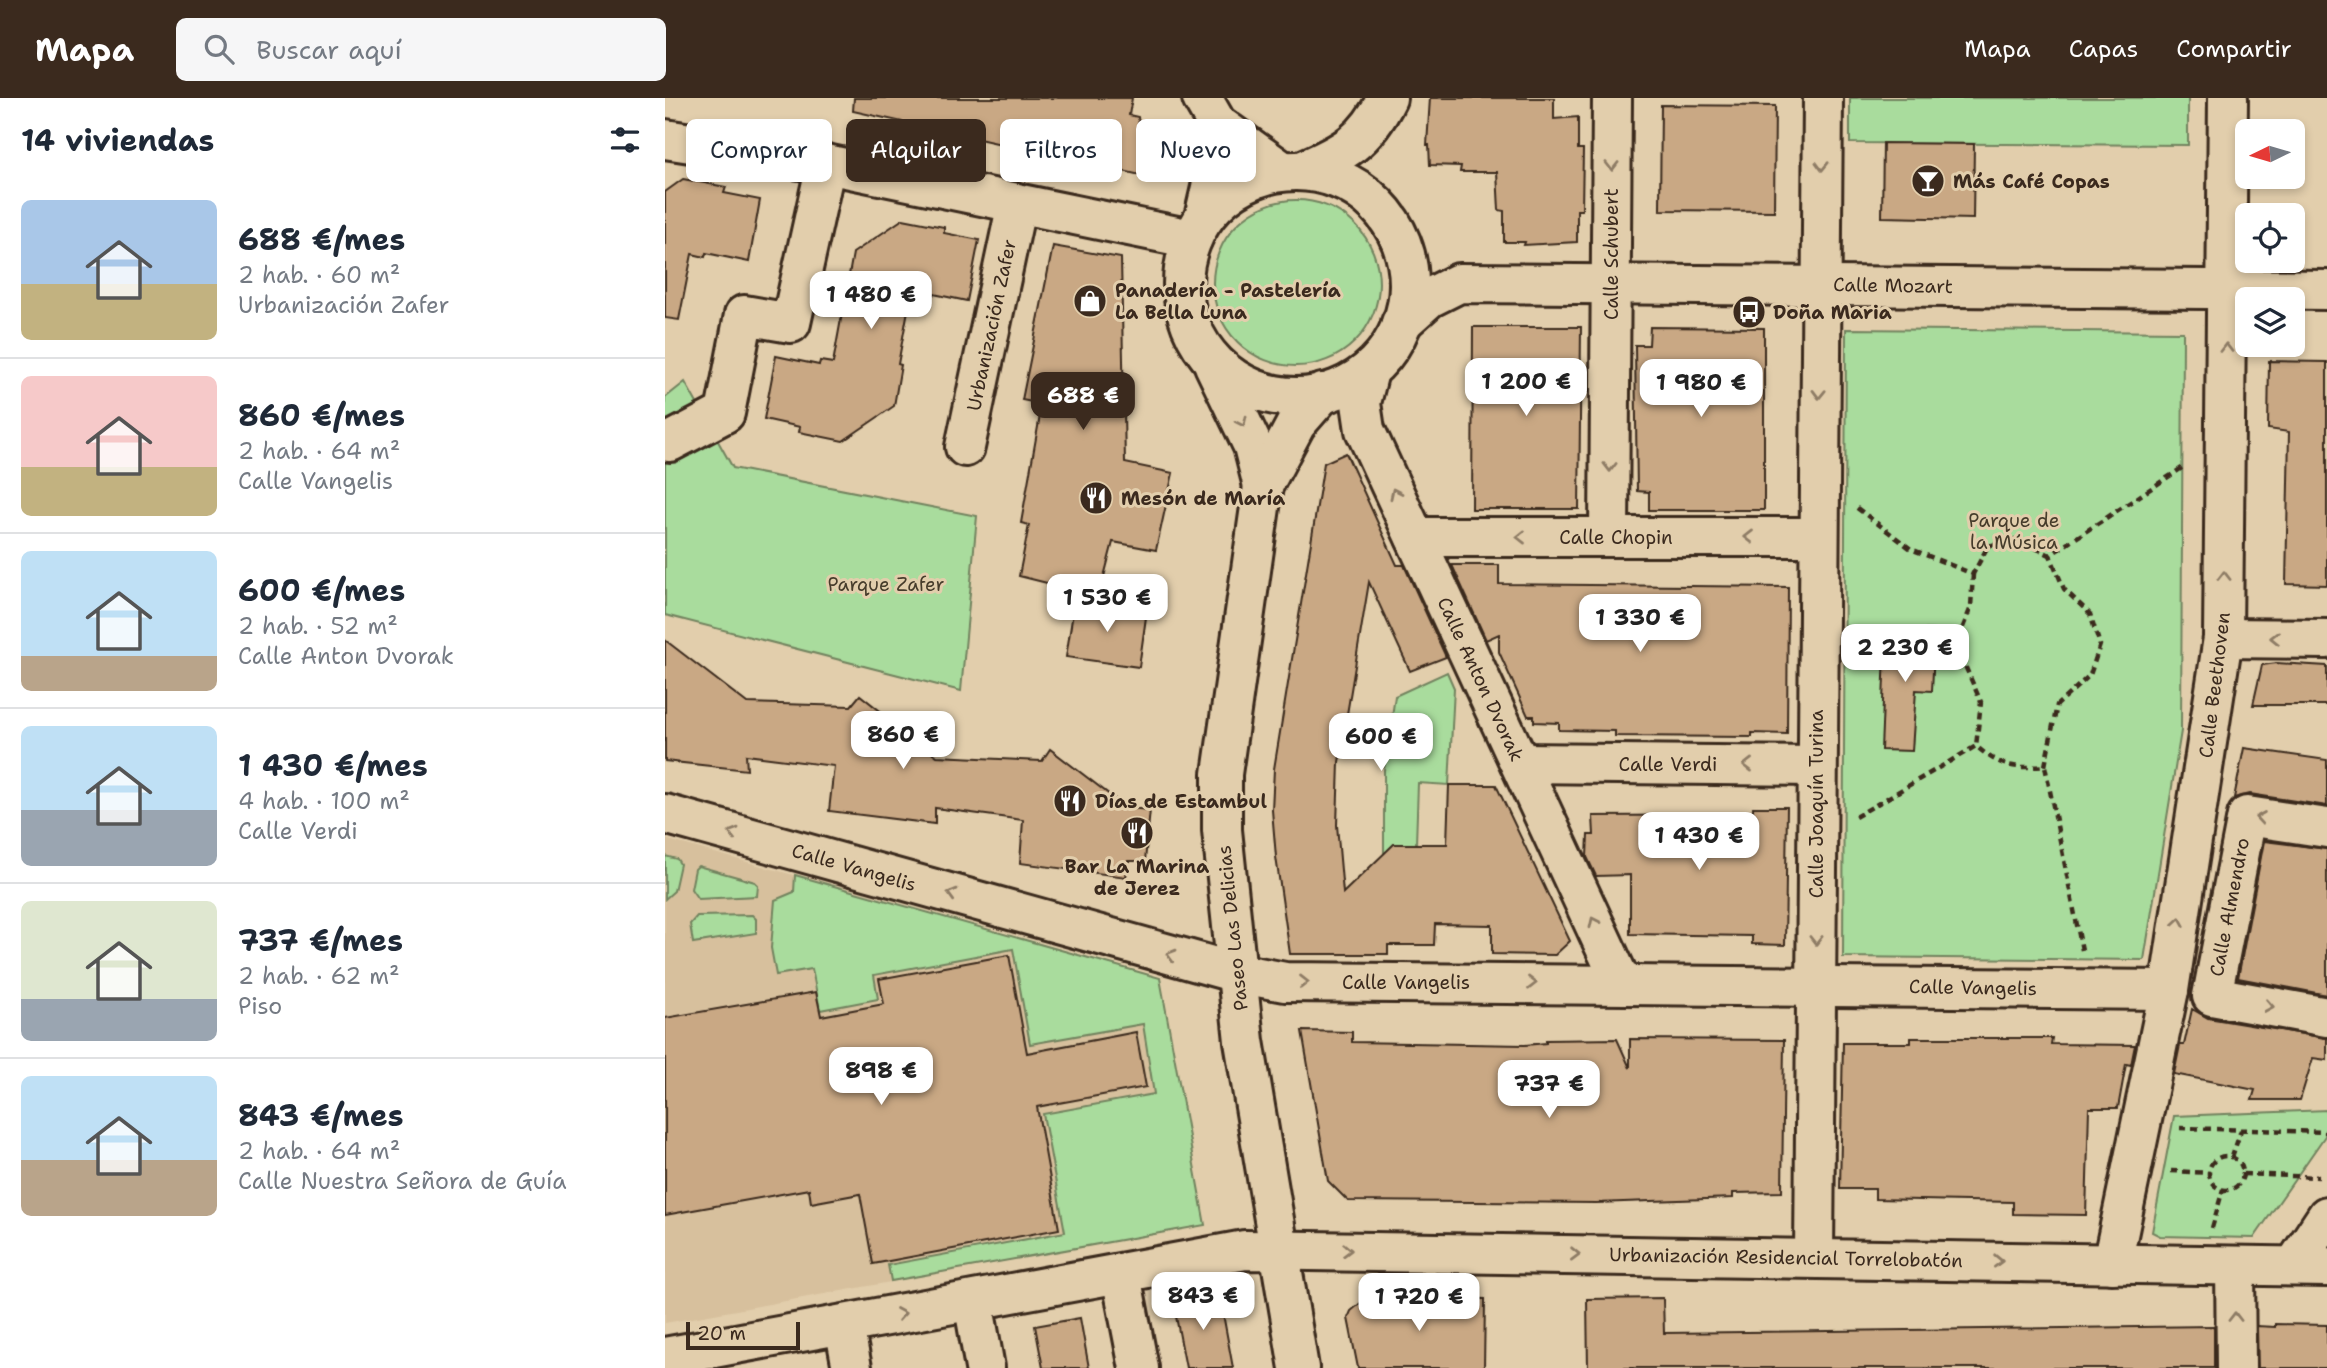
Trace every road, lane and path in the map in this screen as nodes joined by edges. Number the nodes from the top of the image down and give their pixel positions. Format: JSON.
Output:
{"nodes":[{"id":1,"x":1612,"y":98,"type":"edge"},
{"id":2,"x":1823,"y":98,"type":"edge"},
{"id":3,"x":2228,"y":98,"type":"edge"},
{"id":4,"x":1210,"y":111,"type":"edge"},
{"id":5,"x":1381,"y":111,"type":"edge"},
{"id":6,"x":665,"y":139,"type":"edge"},
{"id":7,"x":686,"y":142,"type":"edge"},
{"id":8,"x":832,"y":165,"type":"edge"},
{"id":9,"x":1291,"y":170,"type":"junction"},
{"id":10,"x":823,"y":182,"type":"edge"},
{"id":11,"x":1017,"y":202,"type":"junction"},
{"id":12,"x":1380,"y":206,"type":"junction"},
{"id":13,"x":1198,"y":229,"type":"junction"},
{"id":14,"x":1401,"y":239,"type":"junction"},
{"id":15,"x":1459,"y":283,"type":"junction"},
{"id":16,"x":1611,"y":284,"type":"junction"},
{"id":17,"x":1820,"y":285,"type":"junction"},
{"id":18,"x":2226,"y":289,"type":"junction"},
{"id":19,"x":2327,"y":290,"type":"edge"},
{"id":20,"x":1401,"y":323,"type":"junction"},
{"id":21,"x":1212,"y":361,"type":"junction"},
{"id":22,"x":1369,"y":371,"type":"junction"},
{"id":23,"x":1323,"y":393,"type":"junction"},
{"id":24,"x":2225,"y":440,"type":"junction"},
{"id":25,"x":665,"y":441,"type":"edge"},
{"id":26,"x":965,"y":447,"type":"dead end"},
{"id":27,"x":1818,"y":478,"type":"junction"},
{"id":28,"x":1263,"y":486,"type":"junction"},
{"id":29,"x":1415,"y":537,"type":"junction"},
{"id":30,"x":1609,"y":537,"type":"junction"},
{"id":31,"x":1817,"y":537,"type":"junction"},
{"id":32,"x":2050,"y":555,"type":"junction"},
{"id":33,"x":1972,"y":574,"type":"junction"},
{"id":34,"x":2223,"y":638,"type":"junction"},
{"id":35,"x":2327,"y":639,"type":"edge"},
{"id":36,"x":1976,"y":746,"type":"junction"},
{"id":37,"x":1520,"y":763,"type":"junction"},
{"id":38,"x":1816,"y":766,"type":"junction"},
{"id":39,"x":2045,"y":766,"type":"junction"},
{"id":40,"x":665,"y":814,"type":"edge"},
{"id":41,"x":2327,"y":828,"type":"edge"},
{"id":42,"x":1816,"y":841,"type":"junction"},
{"id":43,"x":1237,"y":973,"type":"junction"},
{"id":44,"x":1622,"y":984,"type":"junction"},
{"id":45,"x":1815,"y":984,"type":"junction"},
{"id":46,"x":2089,"y":989,"type":"junction"},
{"id":47,"x":2169,"y":990,"type":"junction"},
{"id":48,"x":2327,"y":1017,"type":"edge"},
{"id":49,"x":2141,"y":1127,"type":"junction"},
{"id":50,"x":2241,"y":1130,"type":"junction"},
{"id":51,"x":2327,"y":1132,"type":"edge"},
{"id":52,"x":2232,"y":1157,"type":"junction"},
{"id":53,"x":2243,"y":1174,"type":"junction"},
{"id":54,"x":2327,"y":1177,"type":"edge"},
{"id":55,"x":2327,"y":1216,"type":"edge"},
{"id":56,"x":1279,"y":1249,"type":"junction"},
{"id":57,"x":1814,"y":1257,"type":"junction"},
{"id":58,"x":2112,"y":1264,"type":"junction"},
{"id":59,"x":2235,"y":1266,"type":"junction"},
{"id":60,"x":2310,"y":1267,"type":"edge"},
{"id":61,"x":1121,"y":1275,"type":"junction"},
{"id":62,"x":973,"y":1301,"type":"junction"},
{"id":63,"x":844,"y":1325,"type":"junction"},
{"id":64,"x":665,"y":1357,"type":"edge"},
{"id":65,"x":717,"y":1359,"type":"edge"},
{"id":66,"x":852,"y":1368,"type":"edge"},
{"id":67,"x":985,"y":1368,"type":"edge"},
{"id":68,"x":1139,"y":1368,"type":"edge"},
{"id":69,"x":1299,"y":1368,"type":"edge"},
{"id":70,"x":2236,"y":1368,"type":"edge"}],
"edges":[{"from":1,"to":16,"type":"street","name":"Calle Schubert","one_way":true},
{"from":2,"to":17,"type":"street","name":"Calle Joaquín Turina","one_way":true},
{"from":3,"to":18,"type":"street","name":"Calle Beethoven"},
{"from":4,"to":9,"type":"street"},
{"from":4,"to":13,"type":"street"},
{"from":5,"to":9,"type":"street"},
{"from":5,"to":12,"type":"street"},
{"from":6,"to":7,"type":"street"},
{"from":8,"to":11,"type":"street"},
{"from":9,"to":12,"type":"street"},
{"from":9,"to":13,"type":"street"},
{"from":10,"to":25,"type":"street"},
{"from":11,"to":13,"type":"street"},
{"from":11,"to":26,"type":"street","name":"Urbanización Zafer"},
{"from":12,"to":14,"type":"street"},
{"from":13,"to":21,"type":"street"},
{"from":14,"to":15,"type":"street","name":"Calle Mozart"},
{"from":14,"to":20,"type":"street"},
{"from":15,"to":16,"type":"street","name":"Calle Mozart"},
{"from":15,"to":20,"type":"street","name":"Calle Mozart"},
{"from":16,"to":17,"type":"street","name":"Calle Mozart"},
{"from":16,"to":30,"type":"street","name":"Calle Schubert","one_way":true},
{"from":17,"to":18,"type":"street","name":"Calle Mozart"},
{"from":17,"to":27,"type":"street","name":"Calle Joaquín Turina","one_way":true},
{"from":18,"to":19,"type":"street","name":"Calle Mozart"},
{"from":24,"to":18,"type":"street","name":"Calle Beethoven","one_way":true},
{"from":20,"to":22,"type":"street"},
{"from":21,"to":23,"type":"street"},
{"from":21,"to":28,"type":"street","name":"Paseo Las Delicias","one_way":true},
{"from":22,"to":23,"type":"street"},
{"from":29,"to":22,"type":"street","name":"Calle Anton Dvorak","one_way":true},
{"from":23,"to":28,"type":"street","name":"Paseo Las Delicias"},
{"from":24,"to":32,"type":"path"},
{"from":34,"to":24,"type":"street","name":"Calle Beethoven","one_way":true},
{"from":27,"to":31,"type":"street","name":"Calle Joaquín Turina"},
{"from":27,"to":33,"type":"path"},
{"from":28,"to":43,"type":"street","name":"Paseo Las Delicias"},
{"from":30,"to":29,"type":"street","name":"Calle Chopin","one_way":true},
{"from":29,"to":37,"type":"street","name":"Calle Anton Dvorak"},
{"from":31,"to":30,"type":"street","name":"Calle Chopin","one_way":true},
{"from":31,"to":38,"type":"street","name":"Calle Joaquín Turina"},
{"from":32,"to":33,"type":"path"},
{"from":32,"to":39,"type":"path"},
{"from":33,"to":36,"type":"path"},
{"from":35,"to":34,"type":"street","one_way":true},
{"from":47,"to":34,"type":"street","name":"Calle Beethoven","one_way":true},
{"from":36,"to":39,"type":"path"},
{"from":36,"to":42,"type":"path"},
{"from":38,"to":37,"type":"street","name":"Calle Verdi","one_way":true},
{"from":44,"to":37,"type":"street","name":"Calle Anton Dvorak","one_way":true},
{"from":38,"to":42,"type":"street","name":"Calle Joaquín Turina"},
{"from":39,"to":46,"type":"path"},
{"from":43,"to":40,"type":"street","name":"Calle Vangelis","one_way":true},
{"from":41,"to":48,"type":"street","name":"Calle Almendro","one_way":true},
{"from":42,"to":45,"type":"street","name":"Calle Joaquín Turina","one_way":true},
{"from":43,"to":44,"type":"street","name":"Calle Vangelis","one_way":true},
{"from":43,"to":56,"type":"street","name":"Paseo Las Delicias"},
{"from":44,"to":45,"type":"street","name":"Calle Vangelis"},
{"from":45,"to":46,"type":"street","name":"Calle Vangelis"},
{"from":45,"to":57,"type":"street","name":"Calle Joaquín Turina"},
{"from":46,"to":47,"type":"street","name":"Calle Vangelis"},
{"from":47,"to":49,"type":"street","name":"Calle Beethoven"},
{"from":49,"to":50,"type":"path"},
{"from":49,"to":58,"type":"street","name":"Calle Beethoven"},
{"from":50,"to":51,"type":"path"},
{"from":50,"to":52,"type":"path"},
{"from":52,"to":53,"type":"path"},
{"from":52,"to":53,"type":"path"},
{"from":53,"to":54,"type":"path"},
{"from":55,"to":60,"type":"street","name":"Urbanización Residencial Torrelobatón"},
{"from":56,"to":57,"type":"street","name":"Urbanización Residencial Torrelobatón","one_way":true},
{"from":56,"to":61,"type":"street","name":"Urbanización Residencial Torrelobatón"},
{"from":56,"to":69,"type":"street","name":"Paseo Las Delicias"},
{"from":57,"to":58,"type":"street","name":"Urbanización Residencial Torrelobatón","one_way":true},
{"from":58,"to":59,"type":"street","name":"Urbanización Residencial Torrelobatón"},
{"from":59,"to":60,"type":"street","name":"Urbanización Residencial Torrelobatón"},
{"from":70,"to":59,"type":"street","one_way":true},
{"from":61,"to":62,"type":"street","name":"Urbanización Residencial Torrelobatón"},
{"from":61,"to":68,"type":"street"},
{"from":63,"to":62,"type":"street","name":"Urbanización Residencial Torrelobatón","one_way":true},
{"from":62,"to":67,"type":"street"},
{"from":63,"to":65,"type":"street","name":"Urbanización Residencial Torrelobatón"},
{"from":63,"to":66,"type":"street"},
{"from":64,"to":65,"type":"street","name":"Urbanización Residencial Torrelobatón"}]}
